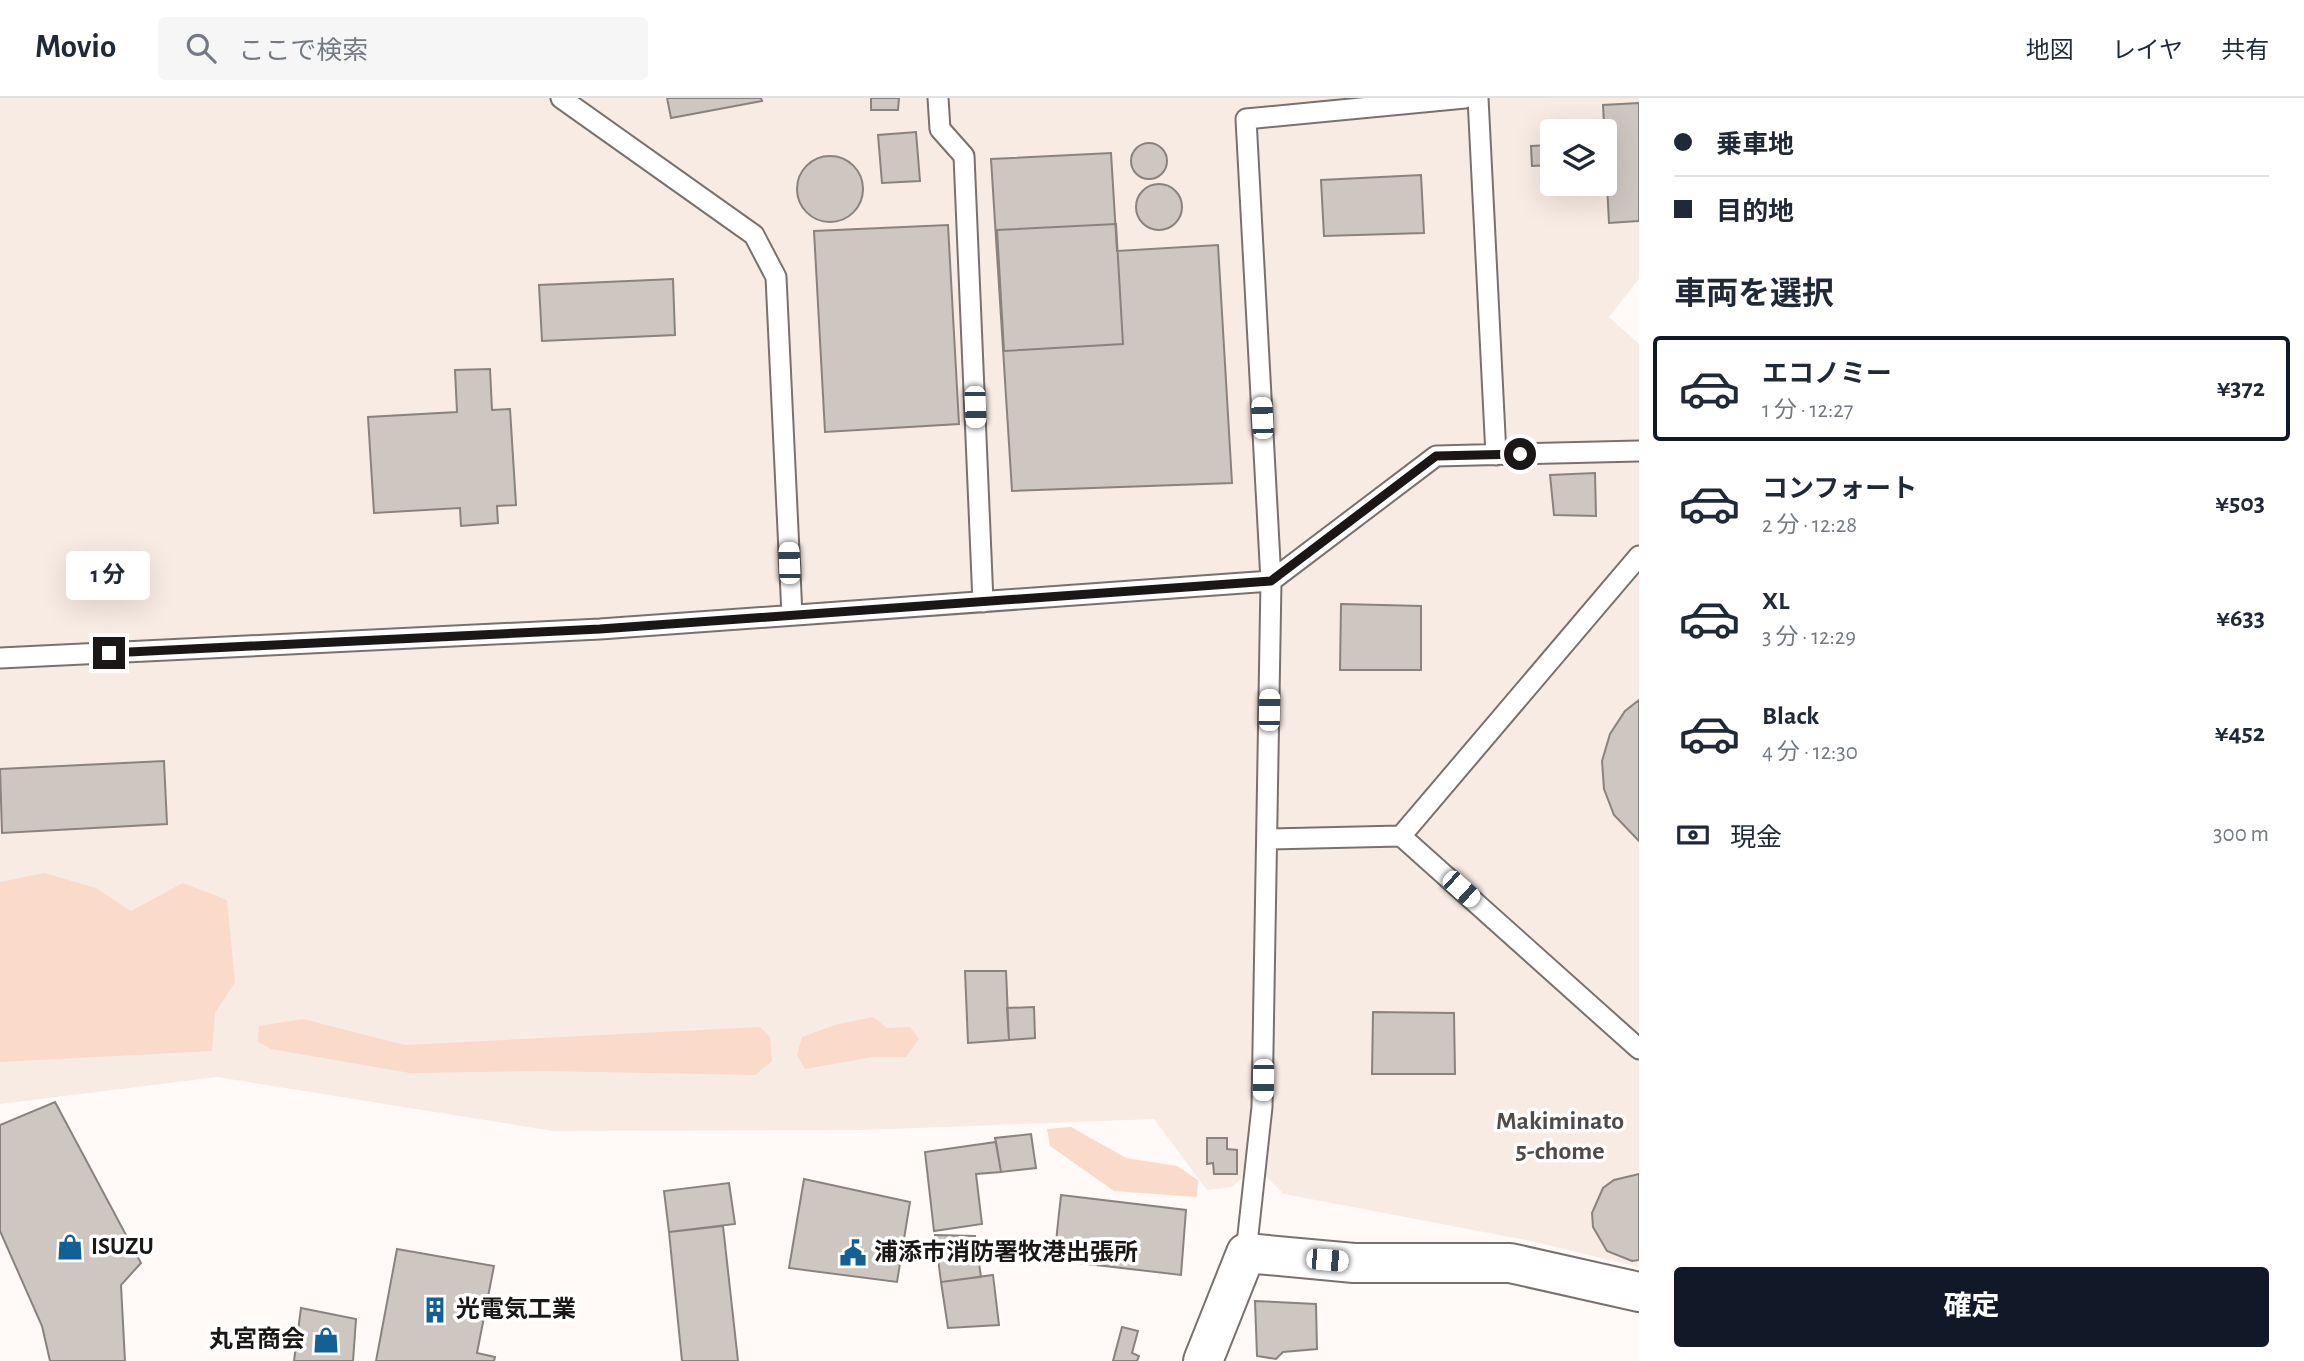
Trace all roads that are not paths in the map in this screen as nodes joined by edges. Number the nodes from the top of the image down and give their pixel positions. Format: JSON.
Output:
{"nodes":[{"id":1,"x":561,"y":98,"type":"edge"},
{"id":2,"x":938,"y":98,"type":"edge"},
{"id":3,"x":1465,"y":98,"type":"edge"},
{"id":4,"x":1478,"y":98,"type":"edge"},
{"id":5,"x":1639,"y":451,"type":"edge"},
{"id":6,"x":1496,"y":455,"type":"junction"},
{"id":7,"x":1639,"y":556,"type":"edge"},
{"id":8,"x":1271,"y":581,"type":"junction"},
{"id":9,"x":983,"y":602,"type":"junction"},
{"id":10,"x":792,"y":615,"type":"junction"},
{"id":11,"x":0,"y":658,"type":"edge"},
{"id":12,"x":1401,"y":836,"type":"junction"},
{"id":13,"x":1266,"y":839,"type":"junction"},
{"id":14,"x":1639,"y":1049,"type":"edge"},
{"id":15,"x":1246,"y":1254,"type":"junction"},
{"id":16,"x":1639,"y":1292,"type":"edge"},
{"id":17,"x":1203,"y":1361,"type":"edge"}],
"edges":[{"from":1,"to":10,"type":"lane"},
{"from":2,"to":9,"type":"lane"},
{"from":3,"to":8,"type":"lane"},
{"from":4,"to":6,"type":"lane"},
{"from":5,"to":6,"type":"lane"},
{"from":6,"to":8,"type":"lane"},
{"from":7,"to":12,"type":"lane"},
{"from":8,"to":9,"type":"lane"},
{"from":8,"to":13,"type":"lane"},
{"from":9,"to":10,"type":"lane"},
{"from":10,"to":11,"type":"lane"},
{"from":12,"to":13,"type":"lane"},
{"from":12,"to":14,"type":"lane"},
{"from":13,"to":15,"type":"lane"},
{"from":15,"to":16,"type":"street"},
{"from":15,"to":17,"type":"street"}]}
